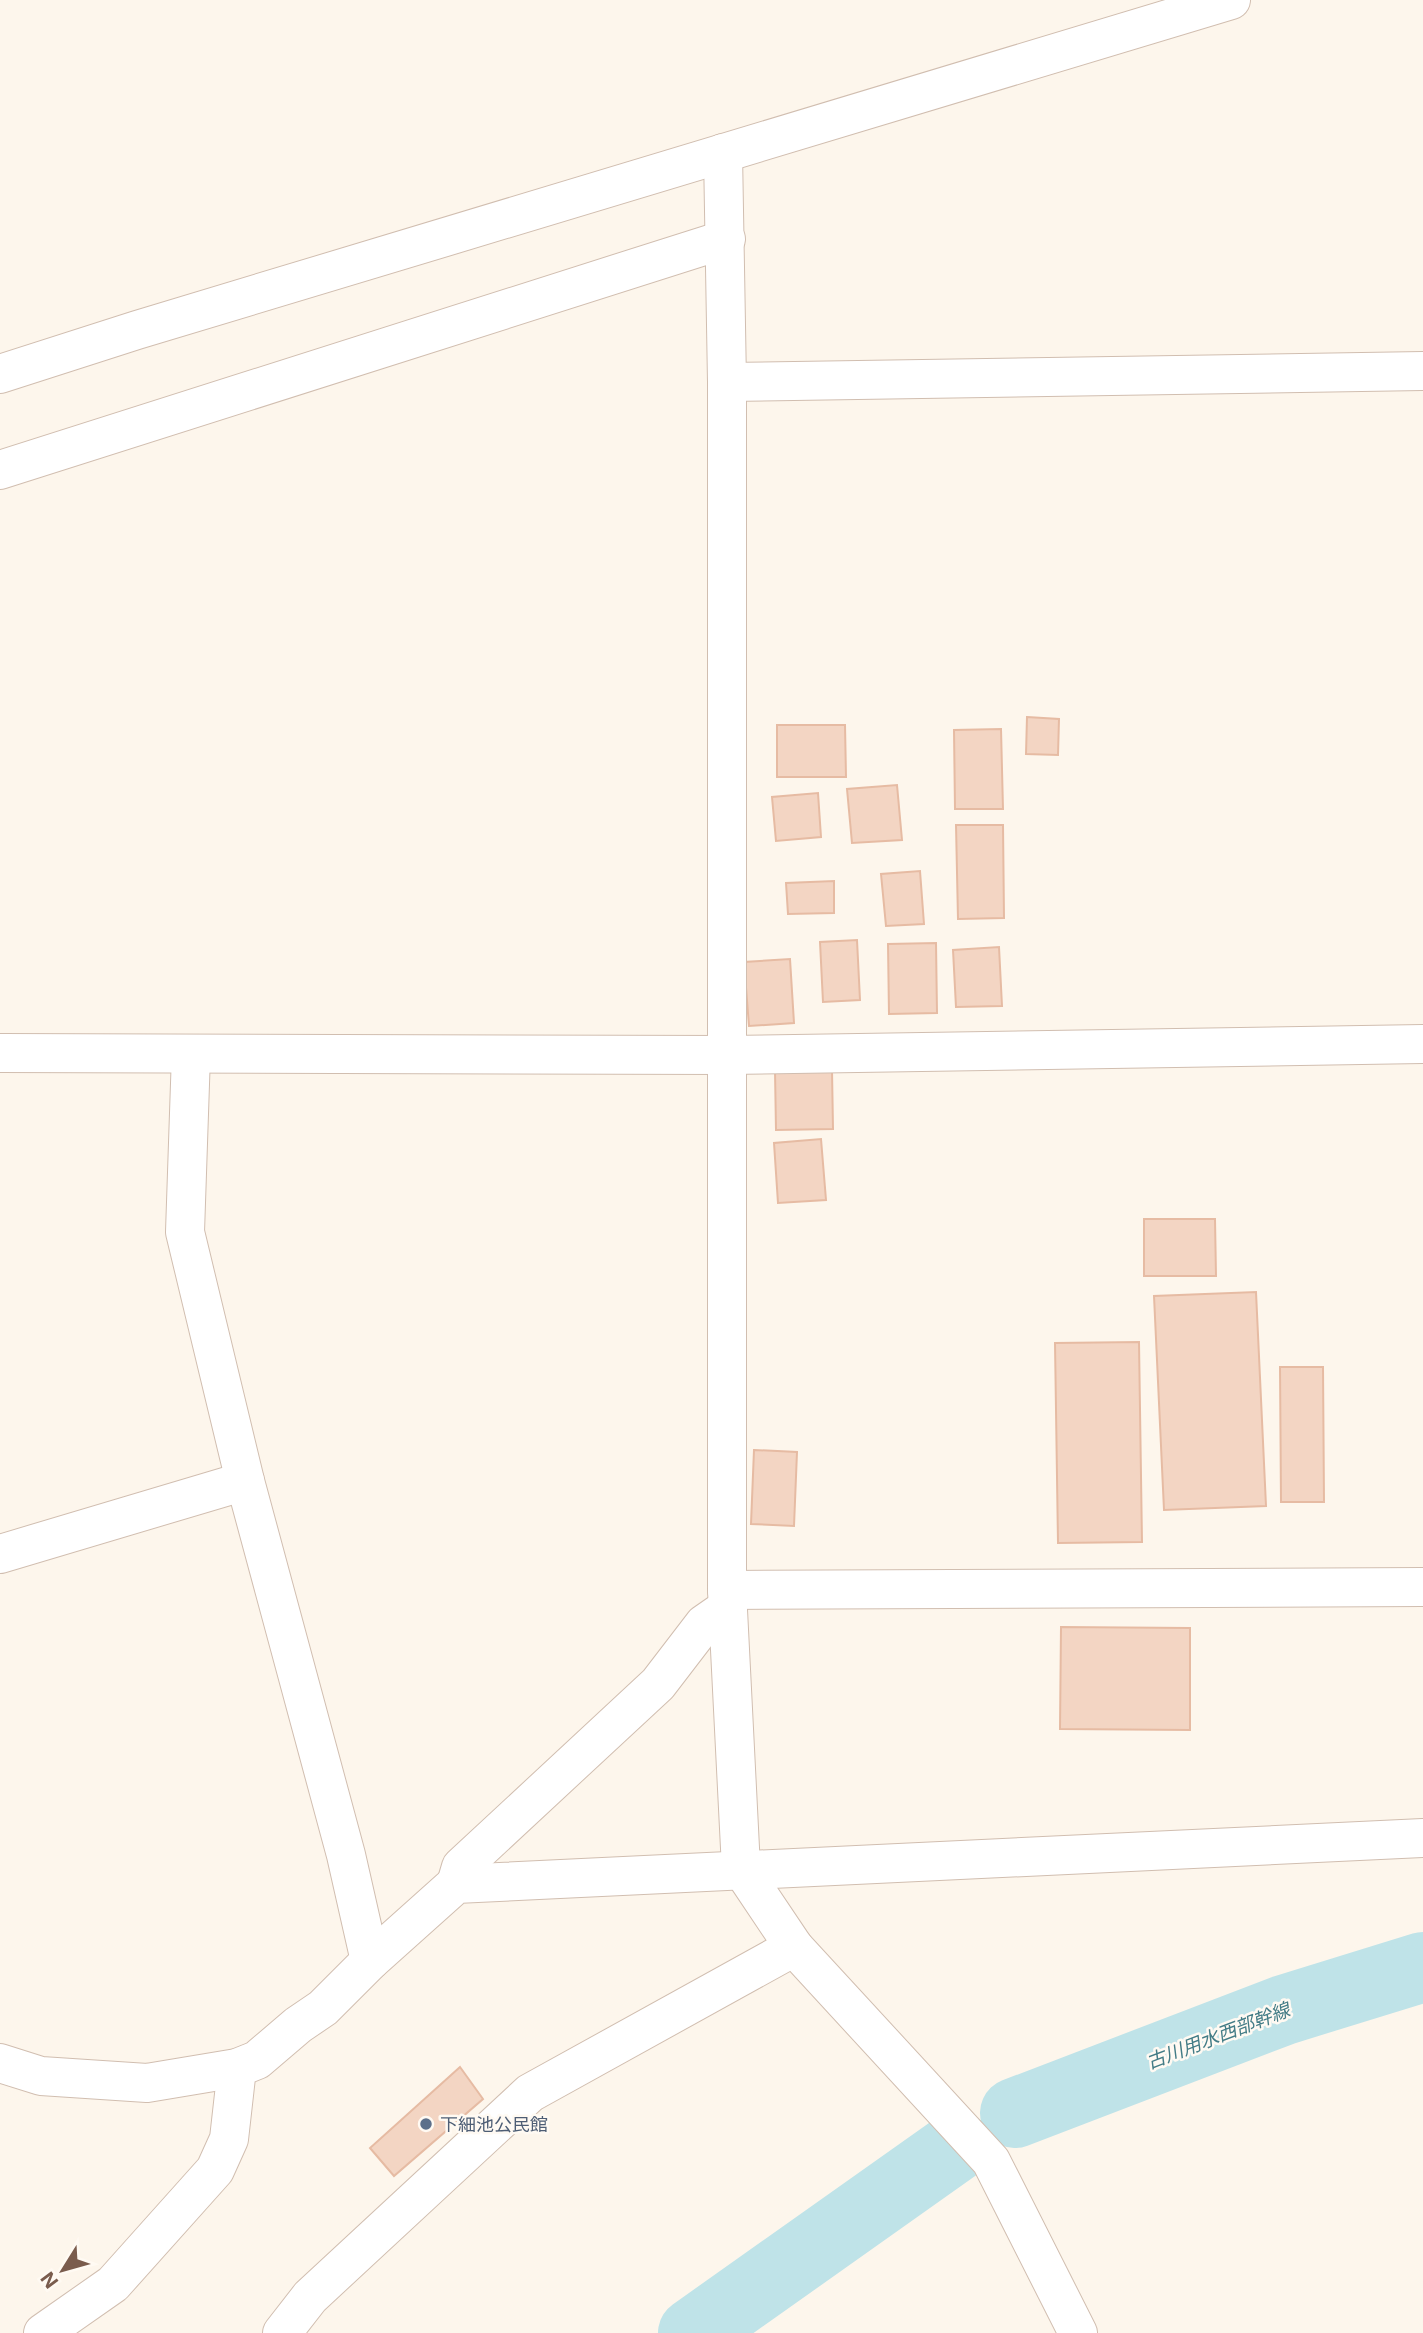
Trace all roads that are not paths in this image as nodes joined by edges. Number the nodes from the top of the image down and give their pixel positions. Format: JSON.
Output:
{"nodes":[{"id":1,"x":1231,"y":0,"type":"edge"},
{"id":2,"x":723,"y":153,"type":"junction"},
{"id":3,"x":726,"y":239,"type":"junction"},
{"id":4,"x":1423,"y":371,"type":"edge"},
{"id":5,"x":0,"y":374,"type":"edge"},
{"id":6,"x":727,"y":382,"type":"junction"},
{"id":7,"x":0,"y":470,"type":"edge"},
{"id":8,"x":1423,"y":1044,"type":"edge"},
{"id":9,"x":0,"y":1054,"type":"edge"},
{"id":10,"x":191,"y":1054,"type":"junction"},
{"id":11,"x":729,"y":1055,"type":"junction"},
{"id":12,"x":245,"y":1480,"type":"junction"},
{"id":13,"x":0,"y":1554,"type":"edge"},
{"id":14,"x":1423,"y":1587,"type":"edge"},
{"id":15,"x":727,"y":1599,"type":"junction"},
{"id":16,"x":1423,"y":1838,"type":"edge"},
{"id":17,"x":741,"y":1868,"type":"junction"},
{"id":18,"x":456,"y":1884,"type":"junction"},
{"id":19,"x":794,"y":1947,"type":"junction"},
{"id":20,"x":370,"y":1961,"type":"junction"},
{"id":21,"x":0,"y":2063,"type":"edge"},
{"id":22,"x":237,"y":2068,"type":"junction"},
{"id":23,"x":41,"y":2076,"type":"junction"},
{"id":24,"x":0,"y":2095,"type":"edge"},
{"id":25,"x":43,"y":2333,"type":"edge"},
{"id":26,"x":282,"y":2333,"type":"edge"},
{"id":27,"x":1078,"y":2333,"type":"edge"}],
"edges":[{"from":1,"to":2,"type":"street"},
{"from":2,"to":3,"type":"street"},
{"from":2,"to":5,"type":"street"},
{"from":3,"to":6,"type":"street"},
{"from":3,"to":7,"type":"street"},
{"from":4,"to":6,"type":"street"},
{"from":6,"to":11,"type":"street"},
{"from":8,"to":11,"type":"street"},
{"from":9,"to":10,"type":"street"},
{"from":10,"to":11,"type":"street"},
{"from":10,"to":12,"type":"street"},
{"from":11,"to":15,"type":"street"},
{"from":12,"to":13,"type":"street"},
{"from":12,"to":20,"type":"street"},
{"from":14,"to":15,"type":"street"},
{"from":15,"to":17,"type":"street"},
{"from":15,"to":18,"type":"street"},
{"from":16,"to":17,"type":"street"},
{"from":17,"to":18,"type":"street"},
{"from":17,"to":19,"type":"street"},
{"from":18,"to":20,"type":"street"},
{"from":19,"to":26,"type":"street"},
{"from":19,"to":27,"type":"street"},
{"from":20,"to":22,"type":"street"},
{"from":21,"to":23,"type":"street"},
{"from":22,"to":23,"type":"street"},
{"from":22,"to":25,"type":"street"},
{"from":23,"to":24,"type":"street"}]}
